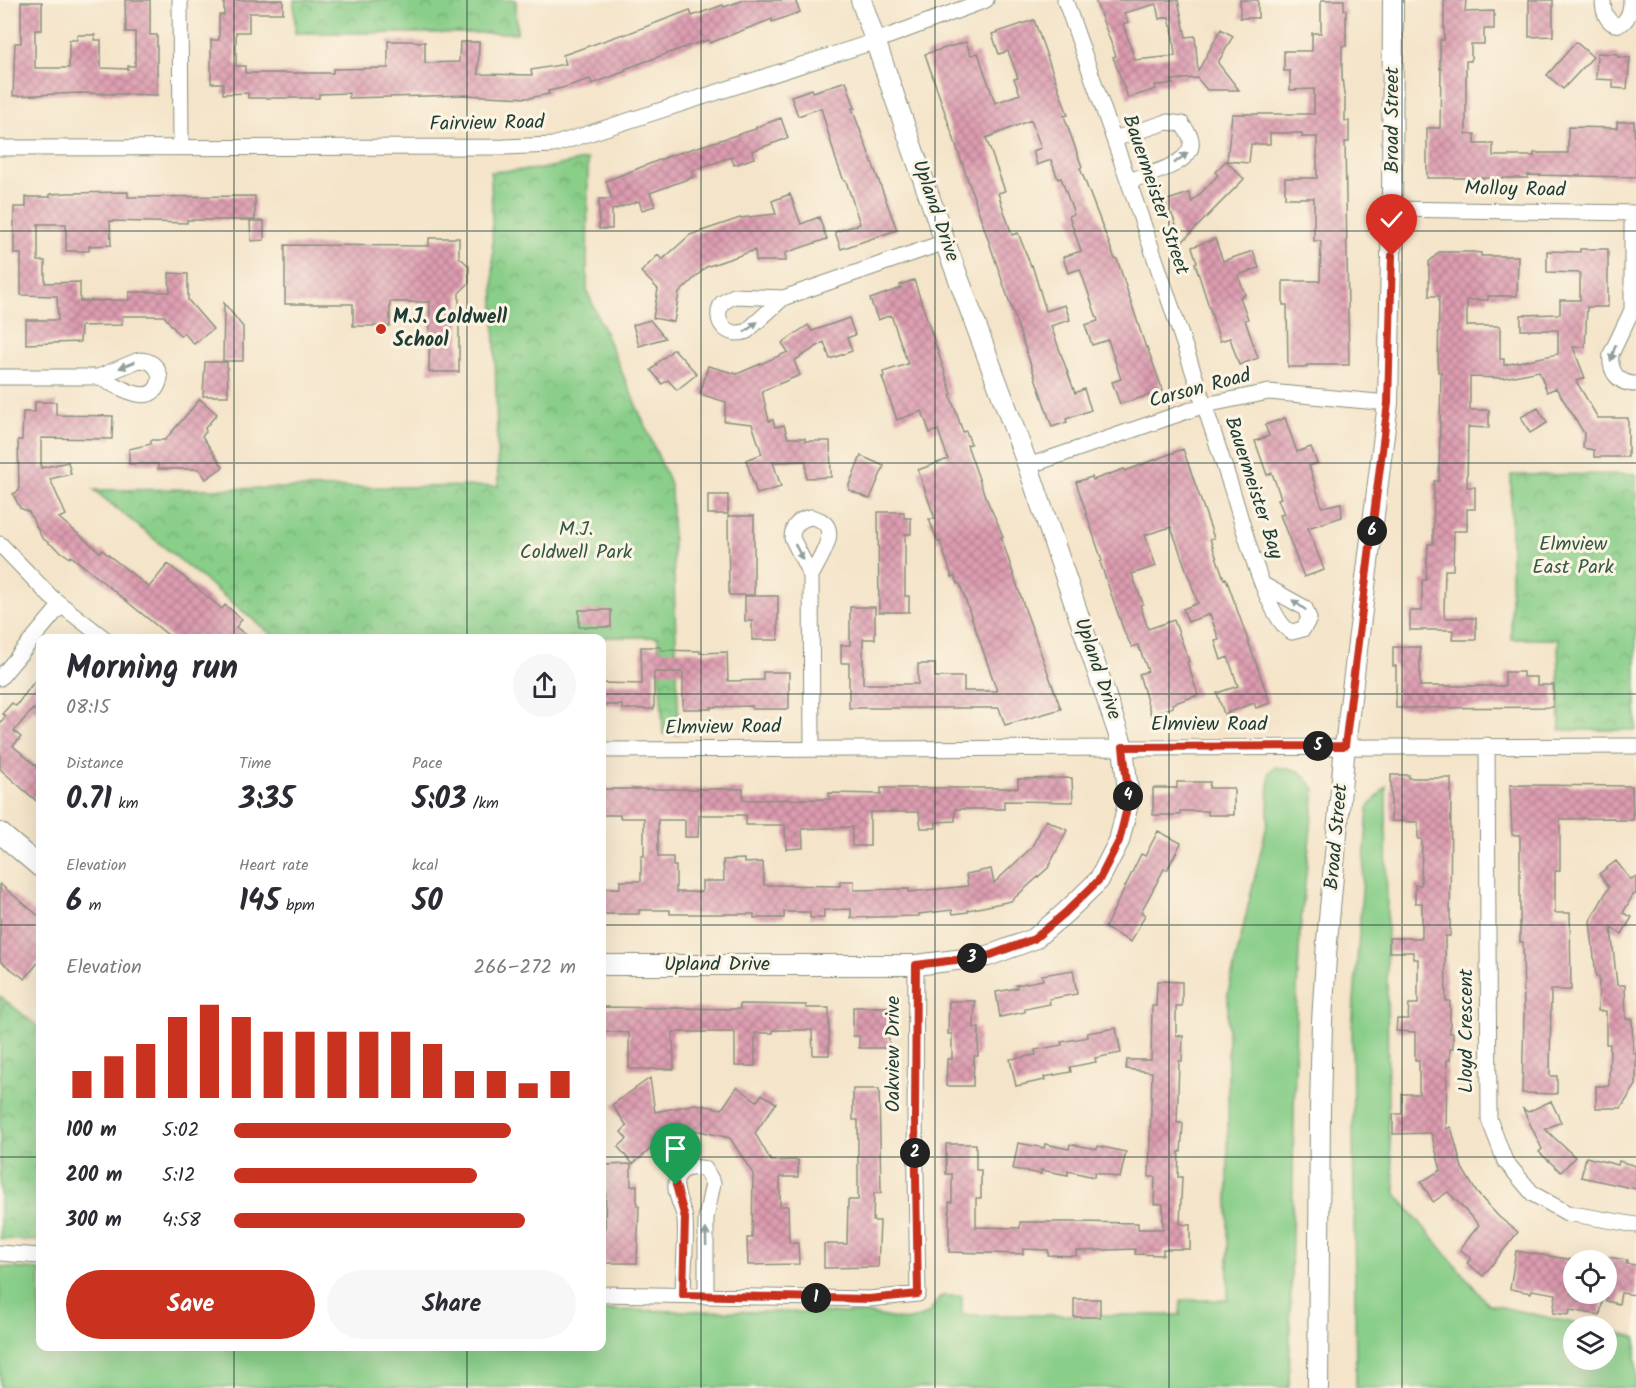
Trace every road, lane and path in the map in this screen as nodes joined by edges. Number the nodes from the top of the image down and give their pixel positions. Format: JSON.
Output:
{"nodes":[{"id":1,"x":180,"y":0,"type":"edge"},
{"id":2,"x":861,"y":0,"type":"edge"},
{"id":3,"x":986,"y":0,"type":"edge"},
{"id":4,"x":1065,"y":0,"type":"edge"},
{"id":5,"x":1393,"y":0,"type":"edge"},
{"id":6,"x":1603,"y":0,"type":"edge"},
{"id":7,"x":1631,"y":0,"type":"edge"},
{"id":8,"x":876,"y":41,"type":"junction"},
{"id":9,"x":1114,"y":139,"type":"junction"},
{"id":10,"x":180,"y":147,"type":"junction"},
{"id":11,"x":0,"y":148,"type":"edge"},
{"id":12,"x":1129,"y":181,"type":"junction"},
{"id":13,"x":1392,"y":209,"type":"junction"},
{"id":14,"x":1634,"y":213,"type":"edge"},
{"id":15,"x":945,"y":242,"type":"junction"},
{"id":16,"x":783,"y":298,"type":"dead end"},
{"id":17,"x":1634,"y":313,"type":"edge"},
{"id":18,"x":0,"y":377,"type":"edge"},
{"id":19,"x":98,"y":377,"type":"dead end"},
{"id":20,"x":1636,"y":384,"type":"edge"},
{"id":21,"x":1388,"y":403,"type":"junction"},
{"id":22,"x":1205,"y":405,"type":"junction"},
{"id":23,"x":1028,"y":466,"type":"junction"},
{"id":24,"x":0,"y":544,"type":"edge"},
{"id":25,"x":811,"y":576,"type":"dead end"},
{"id":26,"x":1262,"y":584,"type":"dead end"},
{"id":27,"x":61,"y":605,"type":"junction"},
{"id":28,"x":37,"y":634,"type":"edge"},
{"id":29,"x":99,"y":634,"type":"edge"},
{"id":30,"x":36,"y":635,"type":"edge"},
{"id":31,"x":0,"y":678,"type":"edge"},
{"id":32,"x":1487,"y":745,"type":"junction"},
{"id":33,"x":1345,"y":746,"type":"junction"},
{"id":34,"x":1636,"y":746,"type":"edge"},
{"id":35,"x":1123,"y":747,"type":"junction"},
{"id":36,"x":812,"y":748,"type":"junction"},
{"id":37,"x":606,"y":750,"type":"edge"},
{"id":38,"x":0,"y":833,"type":"edge"},
{"id":39,"x":36,"y":864,"type":"edge"},
{"id":40,"x":606,"y":965,"type":"edge"},
{"id":41,"x":916,"y":965,"type":"junction"},
{"id":42,"x":1636,"y":1225,"type":"edge"},
{"id":43,"x":0,"y":1253,"type":"edge"},
{"id":44,"x":36,"y":1256,"type":"edge"},
{"id":45,"x":606,"y":1294,"type":"edge"},
{"id":46,"x":683,"y":1295,"type":"junction"},
{"id":47,"x":706,"y":1295,"type":"junction"},
{"id":48,"x":1318,"y":1388,"type":"edge"}],
"edges":[{"from":1,"to":10,"type":"street"},
{"from":2,"to":8,"type":"street","name":"Upland Drive"},
{"from":3,"to":8,"type":"street","name":"Fairview Road"},
{"from":4,"to":9,"type":"street","name":"Bauermeister Street"},
{"from":5,"to":13,"type":"street","name":"Broad Street"},
{"from":6,"to":7,"type":"street"},
{"from":8,"to":10,"type":"street","name":"Fairview Road"},
{"from":8,"to":15,"type":"street","name":"Upland Drive"},
{"from":9,"to":12,"type":"street","name":"Bauermeister Street"},
{"from":12,"to":9,"type":"street","one_way":true},
{"from":10,"to":11,"type":"street","name":"Fairview Road"},
{"from":12,"to":22,"type":"street","name":"Bauermeister Street"},
{"from":13,"to":14,"type":"street","name":"Molloy Road"},
{"from":13,"to":21,"type":"street","name":"Broad Street"},
{"from":14,"to":17,"type":"street"},
{"from":15,"to":16,"type":"street"},
{"from":15,"to":23,"type":"street","name":"Upland Drive"},
{"from":17,"to":20,"type":"street","one_way":true},
{"from":18,"to":19,"type":"street"},
{"from":21,"to":22,"type":"street","name":"Carson Road"},
{"from":21,"to":33,"type":"street","name":"Broad Street"},
{"from":22,"to":23,"type":"street","name":"Carson Road"},
{"from":22,"to":26,"type":"street","name":"Bauermeister Bay"},
{"from":23,"to":35,"type":"street","name":"Upland Drive"},
{"from":24,"to":27,"type":"street"},
{"from":25,"to":36,"type":"street"},
{"from":27,"to":28,"type":"street"},
{"from":27,"to":29,"type":"street"},
{"from":30,"to":31,"type":"street"},
{"from":32,"to":33,"type":"street","name":"Elmview Road"},
{"from":32,"to":34,"type":"street","name":"Elmview Road"},
{"from":32,"to":42,"type":"street","name":"Lloyd Crescent"},
{"from":33,"to":35,"type":"street","name":"Elmview Road"},
{"from":33,"to":48,"type":"street","name":"Broad Street"},
{"from":35,"to":36,"type":"street","name":"Elmview Road"},
{"from":35,"to":41,"type":"street","name":"Upland Drive"},
{"from":36,"to":37,"type":"street","name":"Elmview Road"},
{"from":38,"to":39,"type":"street"},
{"from":40,"to":41,"type":"street","name":"Upland Drive"},
{"from":41,"to":47,"type":"street","name":"Oakview Drive"},
{"from":43,"to":44,"type":"street"},
{"from":45,"to":46,"type":"street","name":"Oakview Drive"},
{"from":46,"to":47,"type":"street","name":"Oakview Drive"},
{"from":47,"to":46,"type":"street","one_way":true}]}
